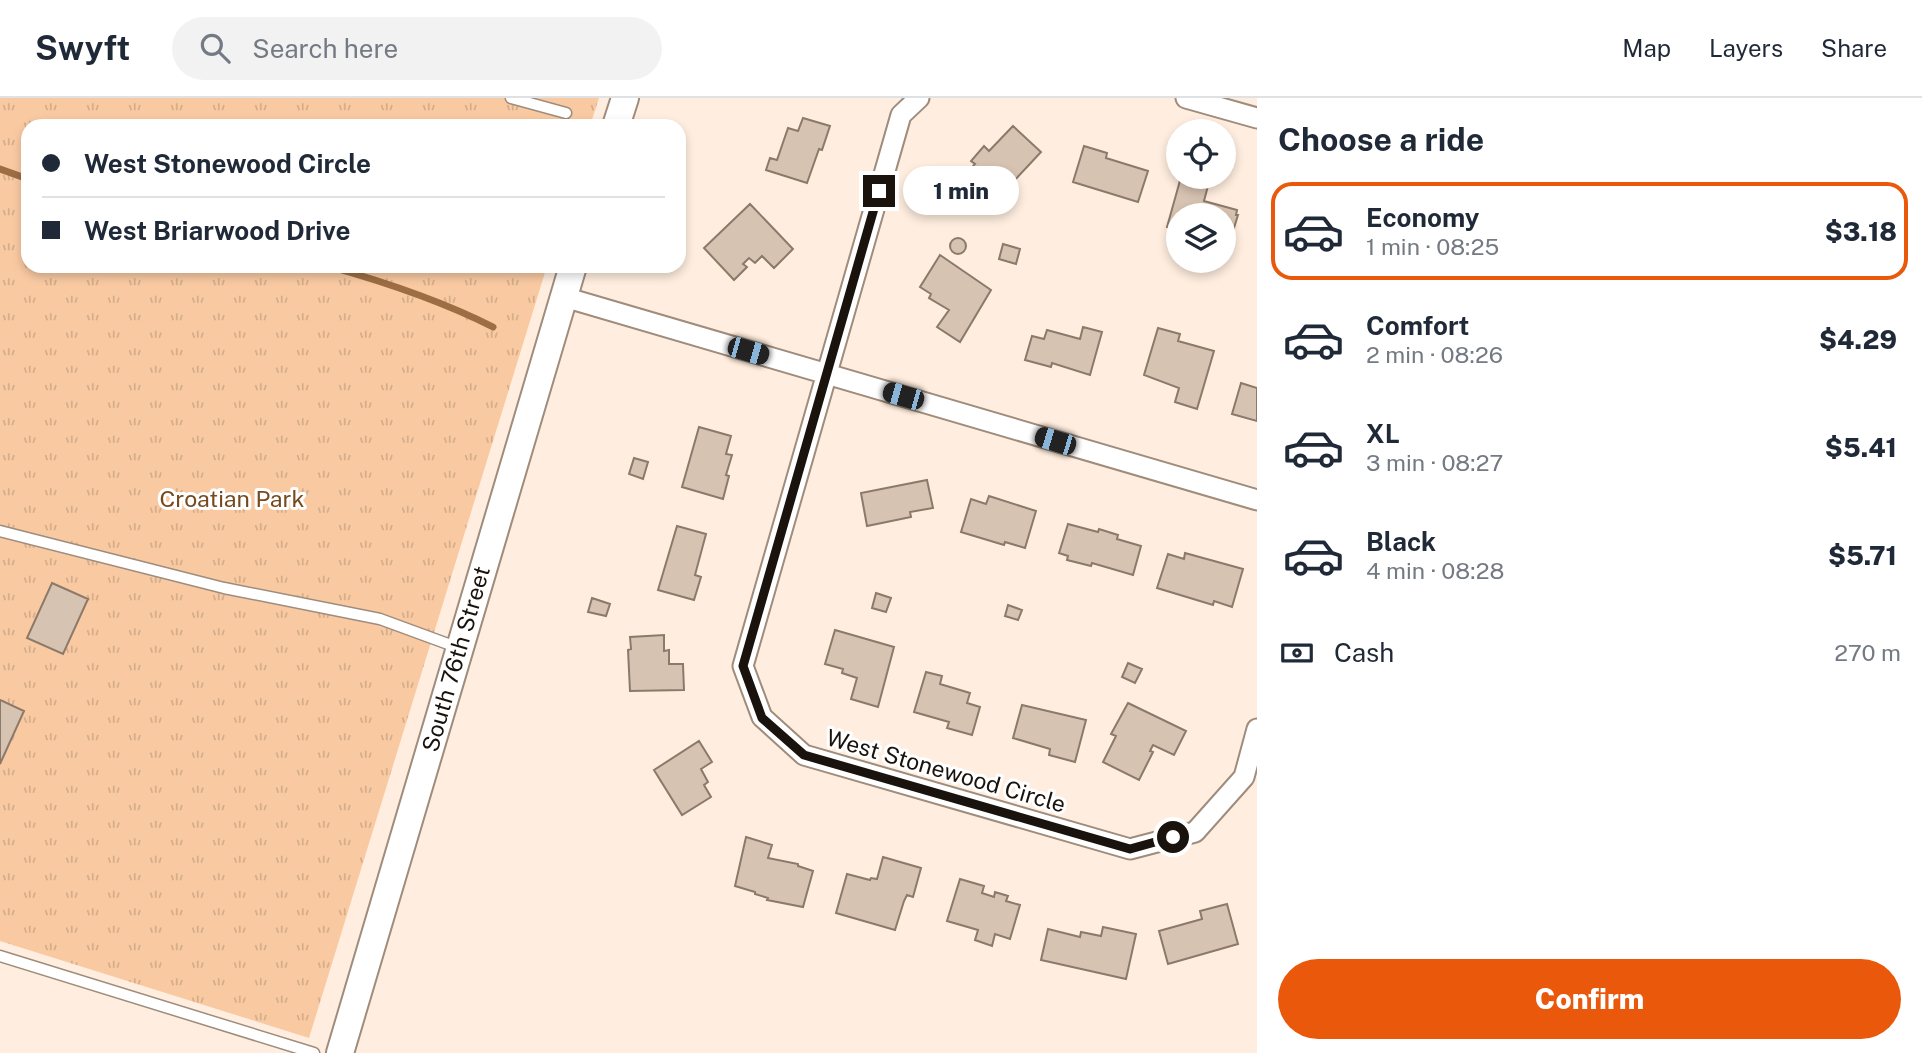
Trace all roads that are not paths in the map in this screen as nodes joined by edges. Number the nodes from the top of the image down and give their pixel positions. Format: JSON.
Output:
{"nodes":[{"id":1,"x":511,"y":98,"type":"edge"},
{"id":2,"x":625,"y":98,"type":"edge"},
{"id":3,"x":919,"y":98,"type":"edge"},
{"id":4,"x":1186,"y":98,"type":"edge"},
{"id":5,"x":566,"y":113,"type":"dead end"},
{"id":6,"x":1257,"y":118,"type":"edge"},
{"id":7,"x":618,"y":119,"type":"edge"},
{"id":8,"x":571,"y":273,"type":"edge"},
{"id":9,"x":564,"y":297,"type":"junction"},
{"id":10,"x":827,"y":374,"type":"junction"},
{"id":11,"x":1257,"y":500,"type":"edge"},
{"id":12,"x":0,"y":531,"type":"edge"},
{"id":13,"x":460,"y":648,"type":"junction"},
{"id":14,"x":1257,"y":729,"type":"edge"},
{"id":15,"x":0,"y":956,"type":"edge"},
{"id":16,"x":314,"y":1053,"type":"edge"},
{"id":17,"x":340,"y":1053,"type":"edge"}],
"edges":[{"from":1,"to":5,"type":"lane"},
{"from":2,"to":7,"type":"main road"},
{"from":3,"to":10,"type":"street","name":"West Stonewood Circle"},
{"from":4,"to":6,"type":"street"},
{"from":8,"to":9,"type":"main road","name":"South 76th Street"},
{"from":9,"to":10,"type":"street"},
{"from":9,"to":13,"type":"main road","name":"South 76th Street"},
{"from":10,"to":11,"type":"street"},
{"from":10,"to":14,"type":"street","name":"West Stonewood Circle"},
{"from":12,"to":13,"type":"lane"},
{"from":13,"to":17,"type":"main road","name":"South 76th Street"},
{"from":15,"to":16,"type":"lane"}]}
